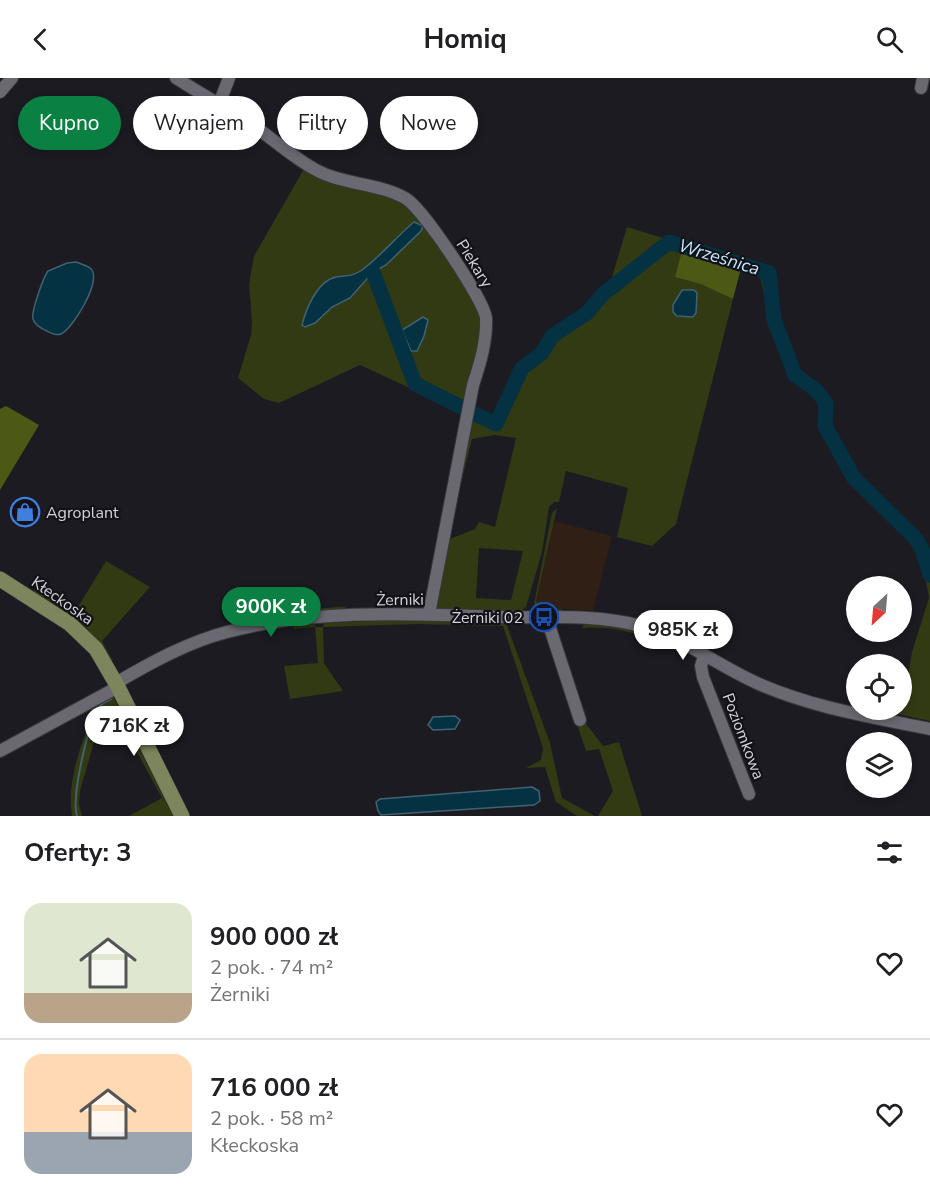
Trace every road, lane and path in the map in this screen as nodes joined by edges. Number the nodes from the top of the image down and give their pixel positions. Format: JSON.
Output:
{"nodes":[{"id":1,"x":12,"y":78,"type":"edge"},
{"id":2,"x":176,"y":78,"type":"edge"},
{"id":3,"x":229,"y":78,"type":"edge"},
{"id":4,"x":0,"y":92,"type":"edge"},
{"id":5,"x":206,"y":96,"type":"edge"},
{"id":6,"x":222,"y":96,"type":"edge"},
{"id":7,"x":265,"y":135,"type":"edge"},
{"id":8,"x":0,"y":579,"type":"edge"},
{"id":9,"x":429,"y":614,"type":"junction"},
{"id":10,"x":550,"y":618,"type":"junction"},
{"id":11,"x":704,"y":656,"type":"junction"},
{"id":12,"x":117,"y":685,"type":"junction"},
{"id":13,"x":580,"y":720,"type":"dead end"},
{"id":14,"x":930,"y":729,"type":"edge"},
{"id":15,"x":0,"y":751,"type":"edge"},
{"id":16,"x":748,"y":794,"type":"dead end"},
{"id":17,"x":182,"y":816,"type":"edge"}],
"edges":[{"from":1,"to":4,"type":"street"},
{"from":2,"to":5,"type":"street","name":"Piekary"},
{"from":3,"to":6,"type":"street"},
{"from":7,"to":9,"type":"street","name":"Piekary"},
{"from":8,"to":12,"type":"main road","name":"Kłeckoska"},
{"from":9,"to":10,"type":"street","name":"Żerniki"},
{"from":9,"to":12,"type":"street","name":"Żerniki"},
{"from":10,"to":11,"type":"street","name":"Żerniki"},
{"from":10,"to":13,"type":"street"},
{"from":11,"to":14,"type":"street","name":"Żerniki"},
{"from":11,"to":16,"type":"street","name":"Poziomkowa"},
{"from":12,"to":15,"type":"street","name":"Żerniki"},
{"from":12,"to":17,"type":"main road","name":"Kłeckoska"}]}
